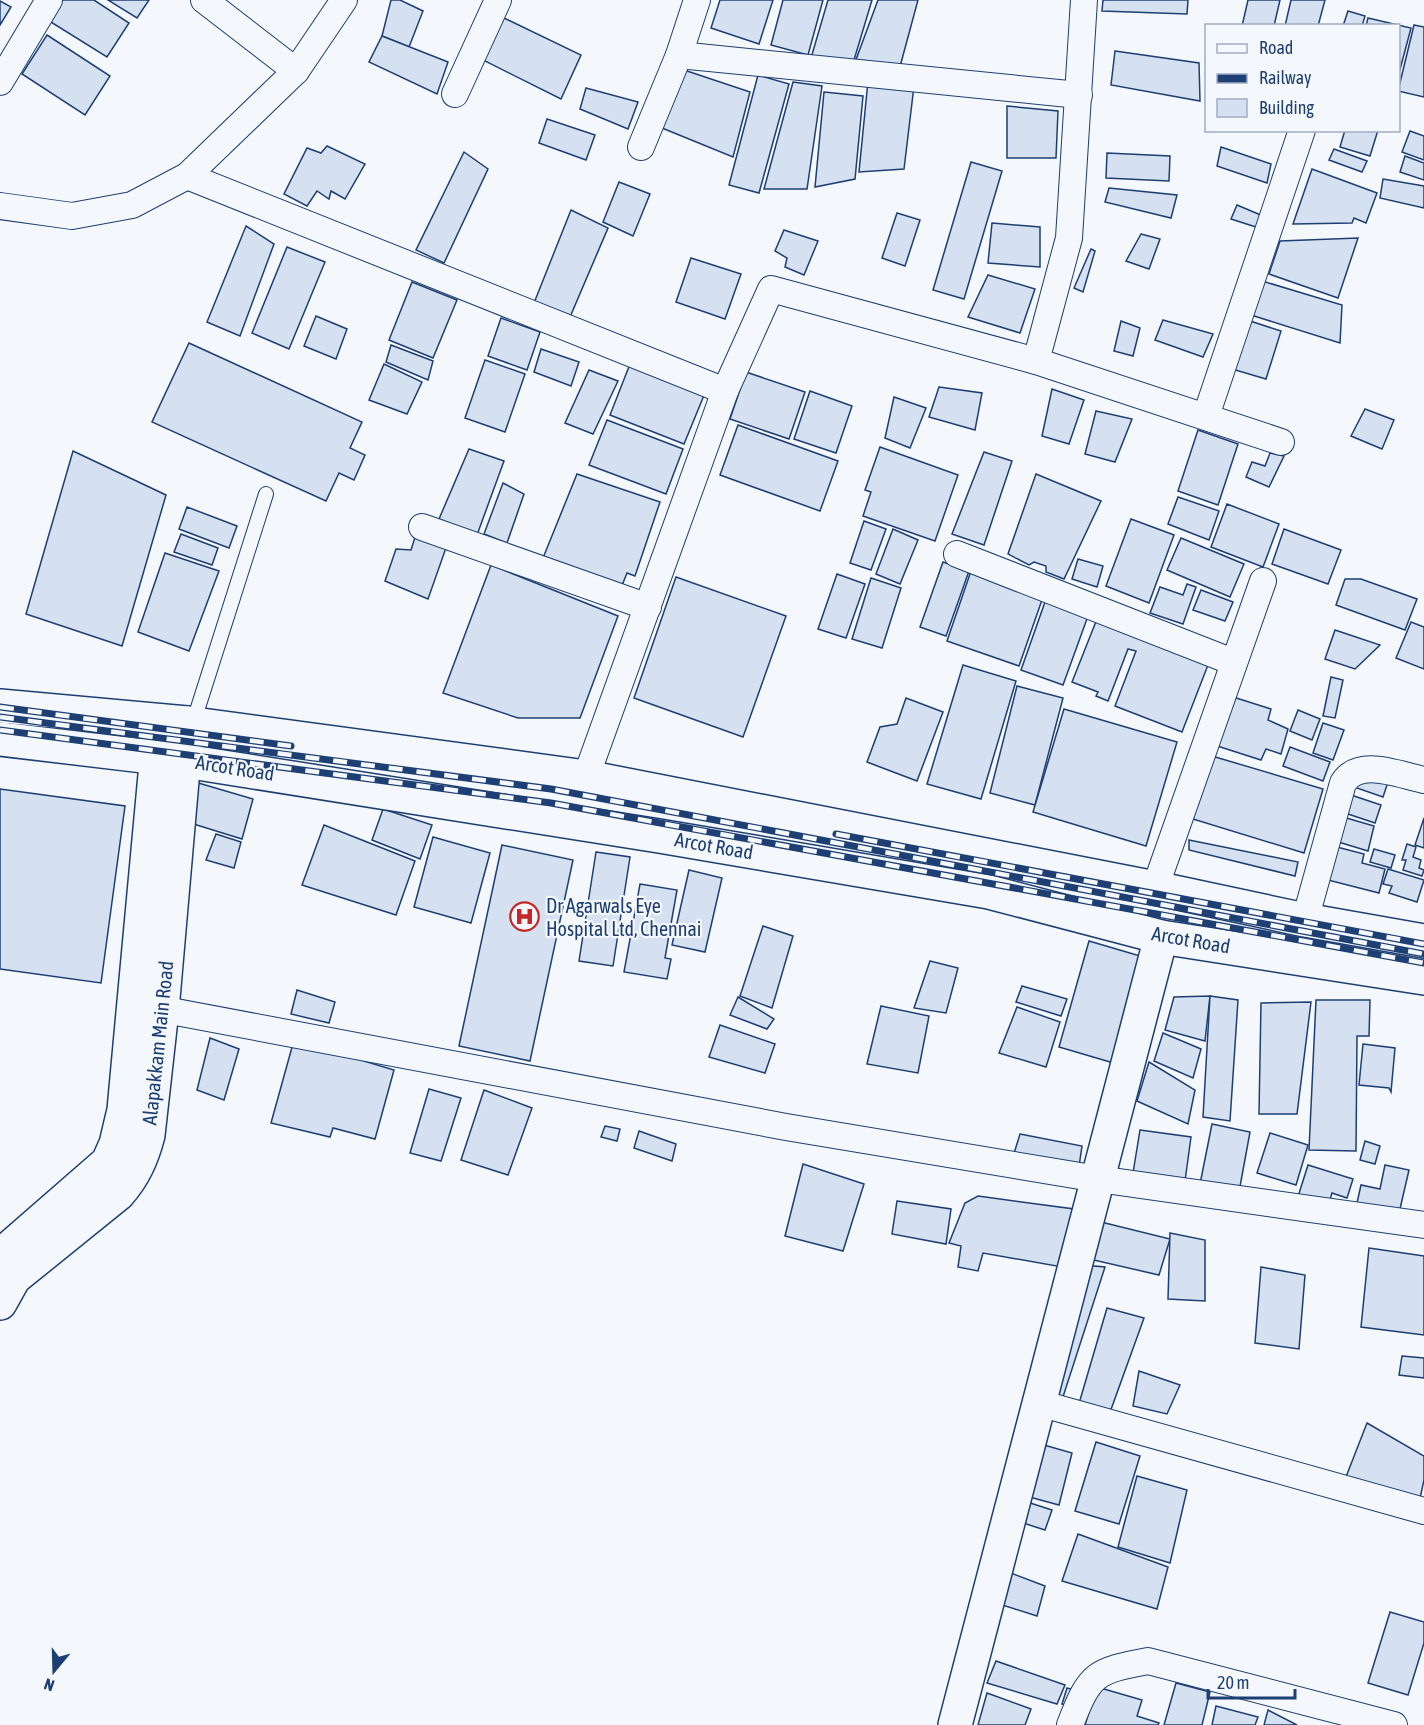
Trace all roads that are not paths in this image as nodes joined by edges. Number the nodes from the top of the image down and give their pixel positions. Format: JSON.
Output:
{"nodes":[{"id":1,"x":49,"y":0,"type":"edge"},
{"id":2,"x":204,"y":0,"type":"edge"},
{"id":3,"x":344,"y":0,"type":"edge"},
{"id":4,"x":498,"y":0,"type":"edge"},
{"id":5,"x":697,"y":0,"type":"edge"},
{"id":6,"x":1084,"y":0,"type":"edge"},
{"id":7,"x":679,"y":55,"type":"junction"},
{"id":8,"x":296,"y":71,"type":"junction"},
{"id":9,"x":0,"y":82,"type":"edge"},
{"id":10,"x":455,"y":94,"type":"dead end"},
{"id":11,"x":1079,"y":95,"type":"junction"},
{"id":12,"x":1301,"y":132,"type":"edge"},
{"id":13,"x":641,"y":147,"type":"dead end"},
{"id":14,"x":187,"y":176,"type":"junction"},
{"id":15,"x":0,"y":206,"type":"edge"},
{"id":16,"x":1036,"y":361,"type":"junction"},
{"id":17,"x":725,"y":391,"type":"junction"},
{"id":18,"x":1206,"y":416,"type":"junction"},
{"id":19,"x":1281,"y":442,"type":"dead end"},
{"id":20,"x":266,"y":494,"type":"dead end"},
{"id":21,"x":422,"y":527,"type":"dead end"},
{"id":22,"x":957,"y":554,"type":"dead end"},
{"id":23,"x":1263,"y":581,"type":"dead end"},
{"id":24,"x":648,"y":607,"type":"junction"},
{"id":25,"x":1233,"y":662,"type":"junction"},
{"id":26,"x":0,"y":706,"type":"edge"},
{"id":27,"x":174,"y":722,"type":"junction"},
{"id":28,"x":0,"y":739,"type":"edge"},
{"id":29,"x":171,"y":759,"type":"junction"},
{"id":30,"x":586,"y":777,"type":"junction"},
{"id":31,"x":1424,"y":780,"type":"edge"},
{"id":32,"x":1155,"y":888,"type":"junction"},
{"id":33,"x":1305,"y":920,"type":"junction"},
{"id":34,"x":1161,"y":936,"type":"junction"},
{"id":35,"x":1424,"y":941,"type":"edge"},
{"id":36,"x":1424,"y":978,"type":"edge"},
{"id":37,"x":148,"y":1007,"type":"junction"},
{"id":38,"x":1098,"y":1179,"type":"junction"},
{"id":39,"x":1424,"y":1225,"type":"edge"},
{"id":40,"x":0,"y":1260,"type":"edge"},
{"id":41,"x":0,"y":1303,"type":"edge"},
{"id":42,"x":1039,"y":1403,"type":"junction"},
{"id":43,"x":1424,"y":1511,"type":"edge"},
{"id":44,"x":1378,"y":1722,"type":"edge"},
{"id":45,"x":955,"y":1725,"type":"edge"},
{"id":46,"x":1070,"y":1725,"type":"edge"}],
"edges":[{"from":1,"to":9,"type":"street"},
{"from":2,"to":8,"type":"street"},
{"from":3,"to":8,"type":"street"},
{"from":4,"to":10,"type":"street"},
{"from":5,"to":7,"type":"street"},
{"from":6,"to":11,"type":"street"},
{"from":7,"to":11,"type":"street"},
{"from":7,"to":13,"type":"street"},
{"from":8,"to":14,"type":"street"},
{"from":11,"to":16,"type":"street"},
{"from":12,"to":18,"type":"street"},
{"from":14,"to":15,"type":"street"},
{"from":14,"to":17,"type":"street"},
{"from":16,"to":17,"type":"street"},
{"from":16,"to":18,"type":"street"},
{"from":17,"to":24,"type":"street"},
{"from":18,"to":19,"type":"street"},
{"from":20,"to":27,"type":"lane"},
{"from":21,"to":24,"type":"street"},
{"from":22,"to":25,"type":"street"},
{"from":23,"to":25,"type":"street"},
{"from":24,"to":30,"type":"street"},
{"from":25,"to":32,"type":"street"},
{"from":26,"to":27,"type":"main road","name":"Arcot Road"},
{"from":27,"to":29,"type":"main road","name":"Alapakkam Main Road"},
{"from":27,"to":30,"type":"main road","name":"Arcot Road"},
{"from":28,"to":29,"type":"main road","name":"Arcot Road"},
{"from":29,"to":34,"type":"main road","name":"Arcot Road"},
{"from":29,"to":37,"type":"main road","name":"Alapakkam Main Road"},
{"from":30,"to":32,"type":"main road","name":"Arcot Road"},
{"from":31,"to":33,"type":"street"},
{"from":32,"to":33,"type":"main road","name":"Arcot Road"},
{"from":33,"to":35,"type":"main road","name":"Arcot Road"},
{"from":34,"to":36,"type":"main road","name":"Arcot Road"},
{"from":34,"to":38,"type":"main road"},
{"from":37,"to":38,"type":"street"},
{"from":37,"to":40,"type":"main road","name":"Alapakkam Main Road"},
{"from":37,"to":41,"type":"main road","name":"Alapakkam Main Road"},
{"from":38,"to":39,"type":"street"},
{"from":38,"to":42,"type":"main road"},
{"from":42,"to":43,"type":"street"},
{"from":42,"to":45,"type":"main road"},
{"from":44,"to":46,"type":"street"}]}
